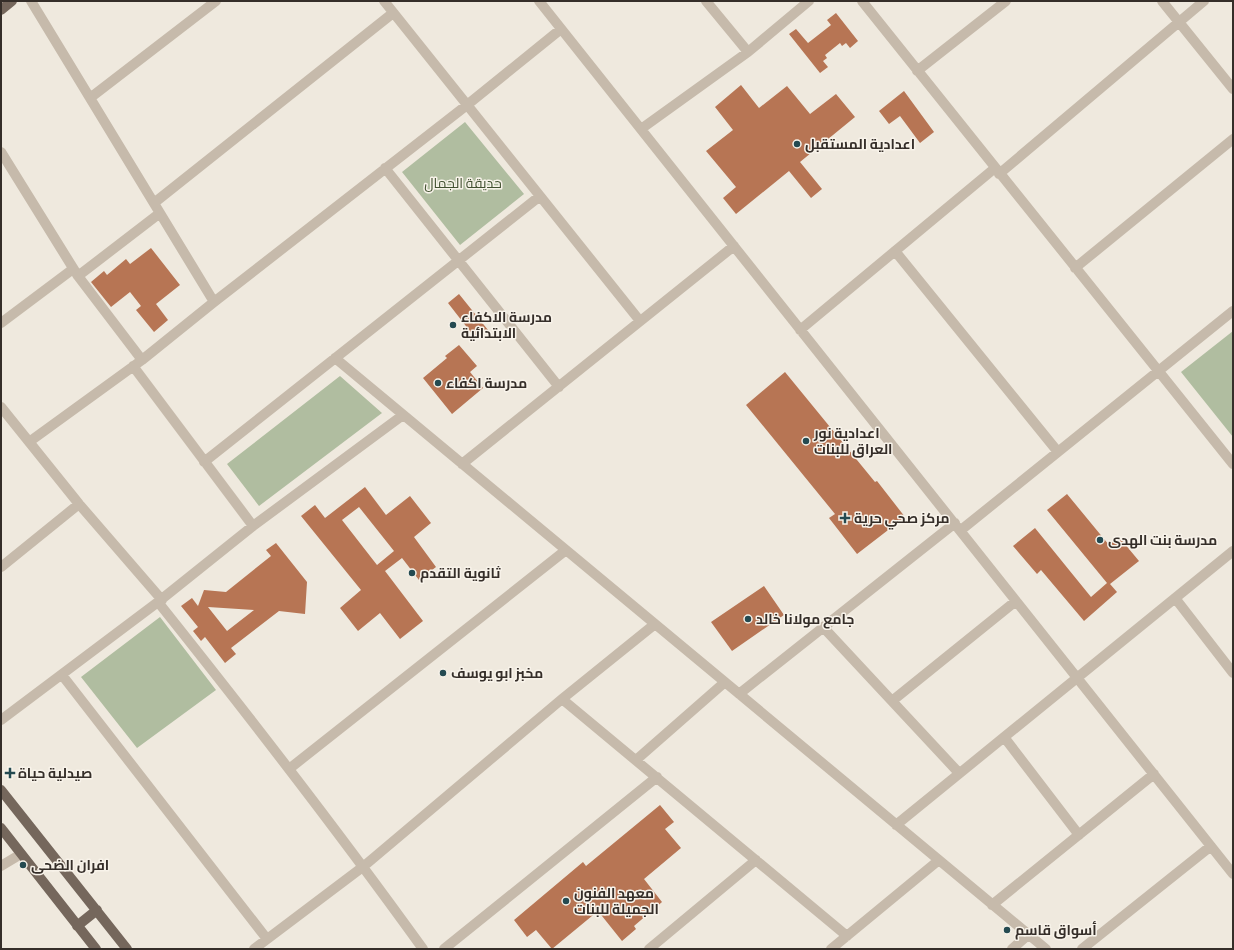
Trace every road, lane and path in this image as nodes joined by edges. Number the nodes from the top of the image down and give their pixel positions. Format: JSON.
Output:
{"nodes":[{"id":1,"x":12,"y":1,"type":"edge"},
{"id":2,"x":31,"y":1,"type":"edge"},
{"id":3,"x":216,"y":1,"type":"edge"},
{"id":4,"x":384,"y":1,"type":"edge"},
{"id":5,"x":539,"y":1,"type":"edge"},
{"id":6,"x":706,"y":1,"type":"edge"},
{"id":7,"x":809,"y":1,"type":"edge"},
{"id":8,"x":862,"y":1,"type":"edge"},
{"id":9,"x":1006,"y":1,"type":"edge"},
{"id":10,"x":1162,"y":1,"type":"edge"},
{"id":11,"x":1204,"y":1,"type":"edge"},
{"id":12,"x":1,"y":10,"type":"edge"},
{"id":13,"x":393,"y":12,"type":"junction"},
{"id":14,"x":1179,"y":22,"type":"junction"},
{"id":15,"x":561,"y":28,"type":"junction"},
{"id":16,"x":748,"y":52,"type":"junction"},
{"id":17,"x":918,"y":71,"type":"junction"},
{"id":18,"x":1233,"y":89,"type":"edge"},
{"id":19,"x":90,"y":98,"type":"junction"},
{"id":20,"x":467,"y":105,"type":"junction"},
{"id":21,"x":641,"y":129,"type":"junction"},
{"id":22,"x":1233,"y":138,"type":"edge"},
{"id":23,"x":1,"y":152,"type":"edge"},
{"id":24,"x":10,"y":166,"type":"junction"},
{"id":25,"x":385,"y":168,"type":"junction"},
{"id":26,"x":997,"y":171,"type":"junction"},
{"id":27,"x":1,"y":173,"type":"edge"},
{"id":28,"x":540,"y":196,"type":"junction"},
{"id":29,"x":154,"y":203,"type":"junction"},
{"id":30,"x":160,"y":213,"type":"junction"},
{"id":31,"x":734,"y":246,"type":"junction"},
{"id":32,"x":896,"y":251,"type":"junction"},
{"id":33,"x":459,"y":261,"type":"junction"},
{"id":34,"x":1075,"y":268,"type":"junction"},
{"id":35,"x":75,"y":273,"type":"junction"},
{"id":36,"x":214,"y":302,"type":"junction"},
{"id":37,"x":1233,"y":311,"type":"edge"},
{"id":38,"x":640,"y":322,"type":"junction"},
{"id":39,"x":1,"y":323,"type":"edge"},
{"id":40,"x":800,"y":330,"type":"junction"},
{"id":41,"x":335,"y":358,"type":"junction"},
{"id":42,"x":142,"y":360,"type":"junction"},
{"id":43,"x":133,"y":366,"type":"junction"},
{"id":44,"x":1158,"y":371,"type":"junction"},
{"id":45,"x":559,"y":387,"type":"junction"},
{"id":46,"x":1,"y":407,"type":"edge"},
{"id":47,"x":404,"y":415,"type":"junction"},
{"id":48,"x":29,"y":442,"type":"junction"},
{"id":49,"x":1058,"y":452,"type":"junction"},
{"id":50,"x":204,"y":462,"type":"junction"},
{"id":51,"x":462,"y":464,"type":"junction"},
{"id":52,"x":1233,"y":464,"type":"edge"},
{"id":53,"x":79,"y":504,"type":"junction"},
{"id":54,"x":253,"y":526,"type":"junction"},
{"id":55,"x":958,"y":527,"type":"junction"},
{"id":56,"x":566,"y":550,"type":"junction"},
{"id":57,"x":1233,"y":551,"type":"edge"},
{"id":58,"x":1,"y":567,"type":"edge"},
{"id":59,"x":1175,"y":598,"type":"junction"},
{"id":60,"x":160,"y":601,"type":"junction"},
{"id":61,"x":1016,"y":601,"type":"junction"},
{"id":62,"x":655,"y":624,"type":"junction"},
{"id":63,"x":823,"y":627,"type":"junction"},
{"id":64,"x":1233,"y":673,"type":"edge"},
{"id":65,"x":62,"y":674,"type":"junction"},
{"id":66,"x":1077,"y":678,"type":"junction"},
{"id":67,"x":725,"y":682,"type":"junction"},
{"id":68,"x":739,"y":694,"type":"junction"},
{"id":69,"x":562,"y":699,"type":"junction"},
{"id":70,"x":892,"y":701,"type":"junction"},
{"id":71,"x":1,"y":720,"type":"edge"},
{"id":72,"x":1004,"y":737,"type":"junction"},
{"id":73,"x":636,"y":760,"type":"junction"},
{"id":74,"x":289,"y":769,"type":"junction"},
{"id":75,"x":959,"y":773,"type":"junction"},
{"id":76,"x":1154,"y":774,"type":"junction"},
{"id":77,"x":657,"y":777,"type":"junction"},
{"id":78,"x":1,"y":790,"type":"edge"},
{"id":79,"x":896,"y":825,"type":"junction"},
{"id":80,"x":1,"y":828,"type":"edge"},
{"id":81,"x":1079,"y":835,"type":"junction"},
{"id":82,"x":1211,"y":846,"type":"junction"},
{"id":83,"x":21,"y":854,"type":"junction"},
{"id":84,"x":756,"y":860,"type":"junction"},
{"id":85,"x":939,"y":860,"type":"junction"},
{"id":86,"x":1,"y":866,"type":"edge"},
{"id":87,"x":364,"y":866,"type":"junction"},
{"id":88,"x":1233,"y":874,"type":"edge"},
{"id":89,"x":992,"y":905,"type":"junction"},
{"id":90,"x":97,"y":910,"type":"junction"},
{"id":91,"x":78,"y":926,"type":"junction"},
{"id":92,"x":1028,"y":935,"type":"junction"},
{"id":93,"x":847,"y":936,"type":"junction"},
{"id":94,"x":267,"y":939,"type":"junction"},
{"id":95,"x":96,"y":949,"type":"edge"},
{"id":96,"x":127,"y":949,"type":"edge"},
{"id":97,"x":254,"y":949,"type":"edge"},
{"id":98,"x":423,"y":949,"type":"edge"},
{"id":99,"x":444,"y":949,"type":"edge"},
{"id":100,"x":649,"y":949,"type":"edge"},
{"id":101,"x":831,"y":949,"type":"edge"},
{"id":102,"x":1012,"y":949,"type":"edge"},
{"id":103,"x":1046,"y":949,"type":"edge"},
{"id":104,"x":1082,"y":949,"type":"edge"}],
"edges":[{"from":1,"to":12,"type":"main road"},
{"from":2,"to":19,"type":"street"},
{"from":3,"to":19,"type":"street"},
{"from":4,"to":13,"type":"street"},
{"from":5,"to":15,"type":"street"},
{"from":6,"to":16,"type":"street"},
{"from":7,"to":16,"type":"street"},
{"from":8,"to":17,"type":"street"},
{"from":9,"to":17,"type":"street"},
{"from":10,"to":14,"type":"street"},
{"from":11,"to":14,"type":"street"},
{"from":13,"to":20,"type":"street"},
{"from":13,"to":29,"type":"street"},
{"from":14,"to":18,"type":"street"},
{"from":14,"to":26,"type":"street"},
{"from":15,"to":20,"type":"street"},
{"from":15,"to":21,"type":"street"},
{"from":16,"to":21,"type":"street"},
{"from":17,"to":26,"type":"street"},
{"from":19,"to":29,"type":"street"},
{"from":20,"to":25,"type":"street"},
{"from":20,"to":28,"type":"street"},
{"from":21,"to":31,"type":"street"},
{"from":22,"to":34,"type":"street"},
{"from":23,"to":24,"type":"street"},
{"from":24,"to":27,"type":"street"},
{"from":24,"to":35,"type":"street"},
{"from":25,"to":33,"type":"street"},
{"from":25,"to":36,"type":"street"},
{"from":26,"to":32,"type":"street"},
{"from":26,"to":34,"type":"street"},
{"from":28,"to":33,"type":"street"},
{"from":28,"to":38,"type":"street"},
{"from":29,"to":30,"type":"street"},
{"from":30,"to":35,"type":"street"},
{"from":30,"to":36,"type":"street"},
{"from":31,"to":38,"type":"street"},
{"from":31,"to":40,"type":"street"},
{"from":32,"to":40,"type":"street"},
{"from":32,"to":49,"type":"street"},
{"from":33,"to":41,"type":"street"},
{"from":33,"to":45,"type":"street"},
{"from":34,"to":44,"type":"street"},
{"from":35,"to":39,"type":"street"},
{"from":35,"to":42,"type":"street"},
{"from":36,"to":42,"type":"street"},
{"from":37,"to":44,"type":"street"},
{"from":38,"to":45,"type":"street"},
{"from":40,"to":55,"type":"street"},
{"from":41,"to":47,"type":"street"},
{"from":41,"to":50,"type":"street"},
{"from":42,"to":43,"type":"street"},
{"from":43,"to":48,"type":"street"},
{"from":43,"to":50,"type":"street"},
{"from":44,"to":49,"type":"street"},
{"from":44,"to":52,"type":"street"},
{"from":45,"to":51,"type":"street"},
{"from":46,"to":48,"type":"street"},
{"from":47,"to":51,"type":"street"},
{"from":47,"to":54,"type":"street"},
{"from":48,"to":53,"type":"street"},
{"from":49,"to":55,"type":"street"},
{"from":50,"to":54,"type":"street"},
{"from":51,"to":56,"type":"street"},
{"from":53,"to":58,"type":"street"},
{"from":53,"to":60,"type":"street"},
{"from":54,"to":60,"type":"street"},
{"from":55,"to":61,"type":"street"},
{"from":55,"to":63,"type":"street"},
{"from":56,"to":62,"type":"street"},
{"from":56,"to":74,"type":"street"},
{"from":57,"to":59,"type":"street"},
{"from":59,"to":64,"type":"street"},
{"from":59,"to":66,"type":"street"},
{"from":60,"to":65,"type":"street"},
{"from":60,"to":74,"type":"street"},
{"from":61,"to":66,"type":"street"},
{"from":61,"to":70,"type":"street"},
{"from":62,"to":67,"type":"street"},
{"from":62,"to":69,"type":"street"},
{"from":63,"to":68,"type":"street"},
{"from":63,"to":70,"type":"street"},
{"from":65,"to":71,"type":"street"},
{"from":65,"to":94,"type":"street"},
{"from":66,"to":72,"type":"street"},
{"from":66,"to":76,"type":"street"},
{"from":67,"to":68,"type":"street"},
{"from":67,"to":73,"type":"street"},
{"from":68,"to":79,"type":"street"},
{"from":69,"to":73,"type":"street"},
{"from":69,"to":87,"type":"street"},
{"from":70,"to":75,"type":"street"},
{"from":72,"to":75,"type":"street"},
{"from":72,"to":81,"type":"street"},
{"from":73,"to":77,"type":"street"},
{"from":74,"to":87,"type":"street"},
{"from":75,"to":79,"type":"street"},
{"from":76,"to":81,"type":"street"},
{"from":76,"to":82,"type":"street"},
{"from":77,"to":84,"type":"street"},
{"from":77,"to":99,"type":"street"},
{"from":78,"to":90,"type":"main road"},
{"from":79,"to":85,"type":"street"},
{"from":80,"to":83,"type":"main road"},
{"from":81,"to":89,"type":"street"},
{"from":82,"to":88,"type":"street"},
{"from":82,"to":104,"type":"street"},
{"from":83,"to":86,"type":"street"},
{"from":83,"to":91,"type":"main road"},
{"from":84,"to":93,"type":"street"},
{"from":84,"to":100,"type":"street"},
{"from":85,"to":89,"type":"street"},
{"from":85,"to":93,"type":"street"},
{"from":87,"to":94,"type":"street"},
{"from":87,"to":98,"type":"street"},
{"from":89,"to":92,"type":"street"},
{"from":90,"to":91,"type":"main road"},
{"from":90,"to":96,"type":"main road"},
{"from":91,"to":95,"type":"main road"},
{"from":92,"to":102,"type":"street"},
{"from":92,"to":103,"type":"street"},
{"from":93,"to":101,"type":"street"},
{"from":94,"to":97,"type":"street"}]}
